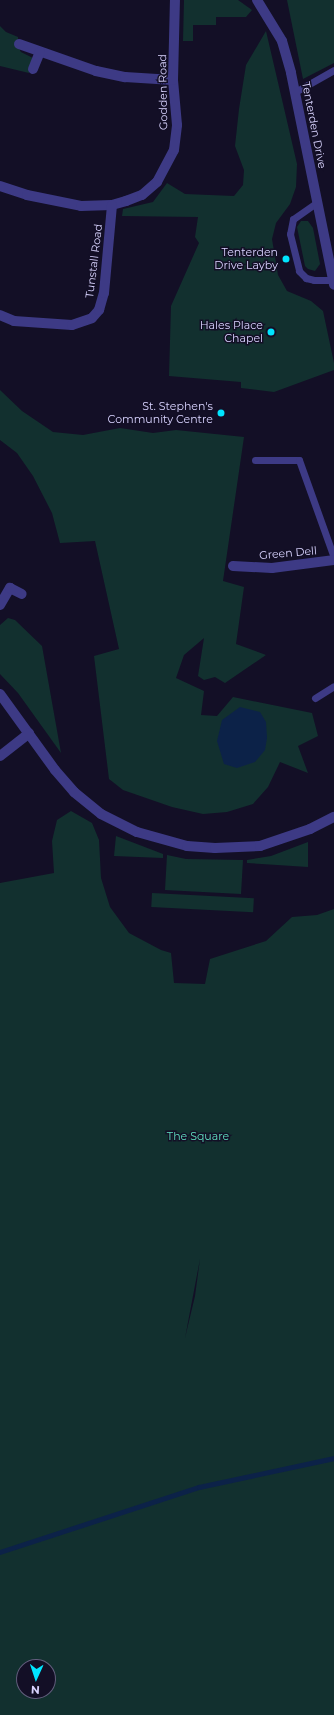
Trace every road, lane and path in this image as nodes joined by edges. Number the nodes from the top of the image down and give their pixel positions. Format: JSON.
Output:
{"nodes":[{"id":1,"x":175,"y":0,"type":"edge"},
{"id":2,"x":257,"y":0,"type":"edge"},
{"id":3,"x":19,"y":44,"type":"dead end"},
{"id":4,"x":40,"y":52,"type":"junction"},
{"id":5,"x":32,"y":69,"type":"dead end"},
{"id":6,"x":334,"y":70,"type":"edge"},
{"id":7,"x":173,"y":80,"type":"junction"},
{"id":8,"x":295,"y":92,"type":"junction"},
{"id":9,"x":0,"y":189,"type":"edge"},
{"id":10,"x":316,"y":203,"type":"junction"},
{"id":11,"x":112,"y":205,"type":"junction"},
{"id":12,"x":333,"y":282,"type":"edge"},
{"id":13,"x":0,"y":315,"type":"edge"},
{"id":14,"x":255,"y":460,"type":"dead end"},
{"id":15,"x":334,"y":559,"type":"edge"},
{"id":16,"x":233,"y":566,"type":"dead end"},
{"id":17,"x":3,"y":592,"type":"edge"},
{"id":18,"x":22,"y":594,"type":"dead end"},
{"id":19,"x":0,"y":605,"type":"edge"},
{"id":20,"x":334,"y":686,"type":"edge"},
{"id":21,"x":0,"y":694,"type":"edge"},
{"id":22,"x":315,"y":698,"type":"dead end"},
{"id":23,"x":29,"y":733,"type":"junction"},
{"id":24,"x":0,"y":756,"type":"edge"},
{"id":25,"x":334,"y":817,"type":"edge"}],
"edges":[{"from":1,"to":7,"type":"street","name":"Godden Road"},
{"from":2,"to":8,"type":"street","name":"Tenterden Drive"},
{"from":3,"to":4,"type":"street"},
{"from":4,"to":5,"type":"street"},
{"from":4,"to":7,"type":"street"},
{"from":6,"to":8,"type":"lane"},
{"from":7,"to":11,"type":"street","name":"Godden Road"},
{"from":8,"to":10,"type":"street","name":"Tenterden Drive"},
{"from":9,"to":11,"type":"street","name":"Godden Road"},
{"from":10,"to":12,"type":"street","name":"Tenterden Drive"},
{"from":10,"to":12,"type":"lane"},
{"from":11,"to":13,"type":"street","name":"Tunstall Road"},
{"from":14,"to":15,"type":"lane"},
{"from":15,"to":16,"type":"street","name":"Green Dell"},
{"from":17,"to":18,"type":"street"},
{"from":17,"to":19,"type":"street"},
{"from":20,"to":22,"type":"lane"},
{"from":21,"to":23,"type":"street"},
{"from":23,"to":24,"type":"street"},
{"from":23,"to":25,"type":"street"}]}
